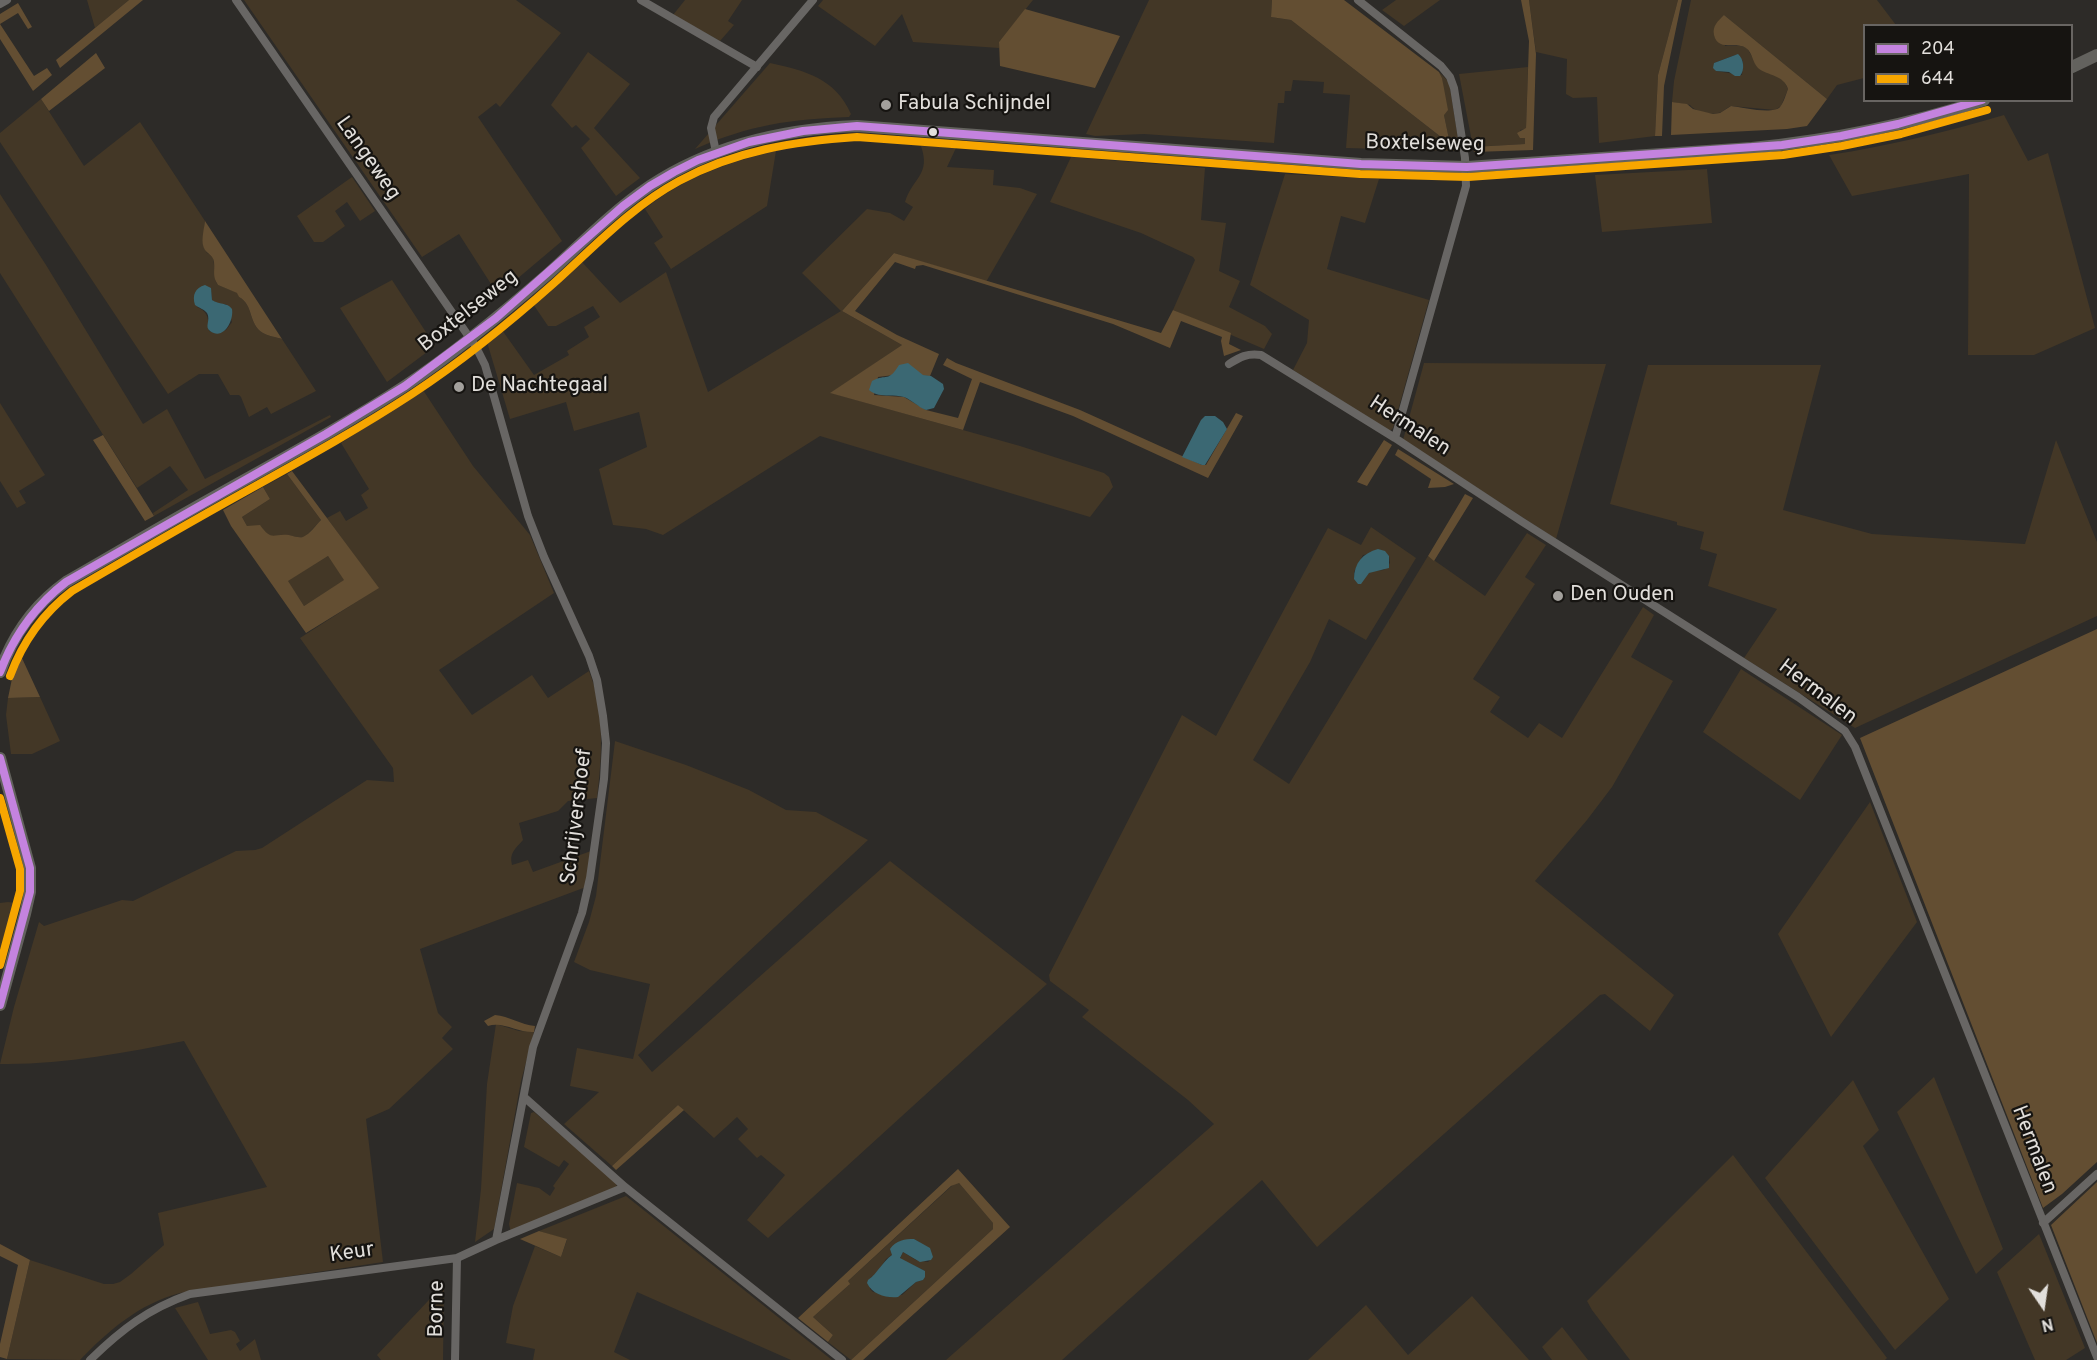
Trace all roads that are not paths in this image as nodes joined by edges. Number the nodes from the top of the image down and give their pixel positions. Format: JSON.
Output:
{"nodes":[{"id":1,"x":6,"y":0,"type":"edge"},
{"id":2,"x":236,"y":0,"type":"edge"},
{"id":3,"x":641,"y":0,"type":"edge"},
{"id":4,"x":813,"y":0,"type":"edge"},
{"id":5,"x":1358,"y":0,"type":"edge"},
{"id":6,"x":0,"y":4,"type":"edge"},
{"id":7,"x":2097,"y":55,"type":"edge"},
{"id":8,"x":757,"y":67,"type":"junction"},
{"id":9,"x":2073,"y":67,"type":"edge"},
{"id":10,"x":1978,"y":102,"type":"edge"},
{"id":11,"x":716,"y":152,"type":"junction"},
{"id":12,"x":1467,"y":167,"type":"junction"},
{"id":13,"x":470,"y":339,"type":"junction"},
{"id":14,"x":1228,"y":364,"type":"dead end"},
{"id":15,"x":1395,"y":438,"type":"junction"},
{"id":16,"x":0,"y":672,"type":"edge"},
{"id":17,"x":0,"y":758,"type":"edge"},
{"id":18,"x":0,"y":1005,"type":"edge"},
{"id":19,"x":524,"y":1097,"type":"junction"},
{"id":20,"x":2097,"y":1174,"type":"edge"},
{"id":21,"x":625,"y":1187,"type":"junction"},
{"id":22,"x":2043,"y":1223,"type":"junction"},
{"id":23,"x":496,"y":1240,"type":"junction"},
{"id":24,"x":457,"y":1258,"type":"junction"},
{"id":25,"x":2097,"y":1357,"type":"edge"},
{"id":26,"x":90,"y":1360,"type":"edge"},
{"id":27,"x":455,"y":1360,"type":"edge"},
{"id":28,"x":842,"y":1360,"type":"edge"}],
"edges":[{"from":1,"to":6,"type":"street"},
{"from":2,"to":13,"type":"street","name":"Langeweg"},
{"from":3,"to":8,"type":"street"},
{"from":4,"to":8,"type":"street"},
{"from":5,"to":12,"type":"street"},
{"from":7,"to":9,"type":"main road"},
{"from":8,"to":11,"type":"street"},
{"from":10,"to":12,"type":"main road","name":"Boxtelseweg"},
{"from":11,"to":12,"type":"main road","name":"Boxtelseweg"},
{"from":11,"to":13,"type":"main road","name":"Boxtelseweg"},
{"from":12,"to":15,"type":"street"},
{"from":13,"to":16,"type":"main road","name":"Boxtelseweg"},
{"from":13,"to":19,"type":"street","name":"Schrijvershoef"},
{"from":14,"to":15,"type":"street","name":"Hermalen"},
{"from":15,"to":22,"type":"street","name":"Hermalen"},
{"from":17,"to":18,"type":"main road"},
{"from":19,"to":21,"type":"street"},
{"from":19,"to":23,"type":"street","name":"Schrijvershoef"},
{"from":20,"to":22,"type":"street"},
{"from":21,"to":23,"type":"street","name":"Keur"},
{"from":21,"to":28,"type":"street"},
{"from":22,"to":25,"type":"street","name":"Hermalen"},
{"from":23,"to":24,"type":"street","name":"Keur"},
{"from":24,"to":26,"type":"street","name":"Keur"},
{"from":24,"to":27,"type":"street","name":"Borne"}]}
